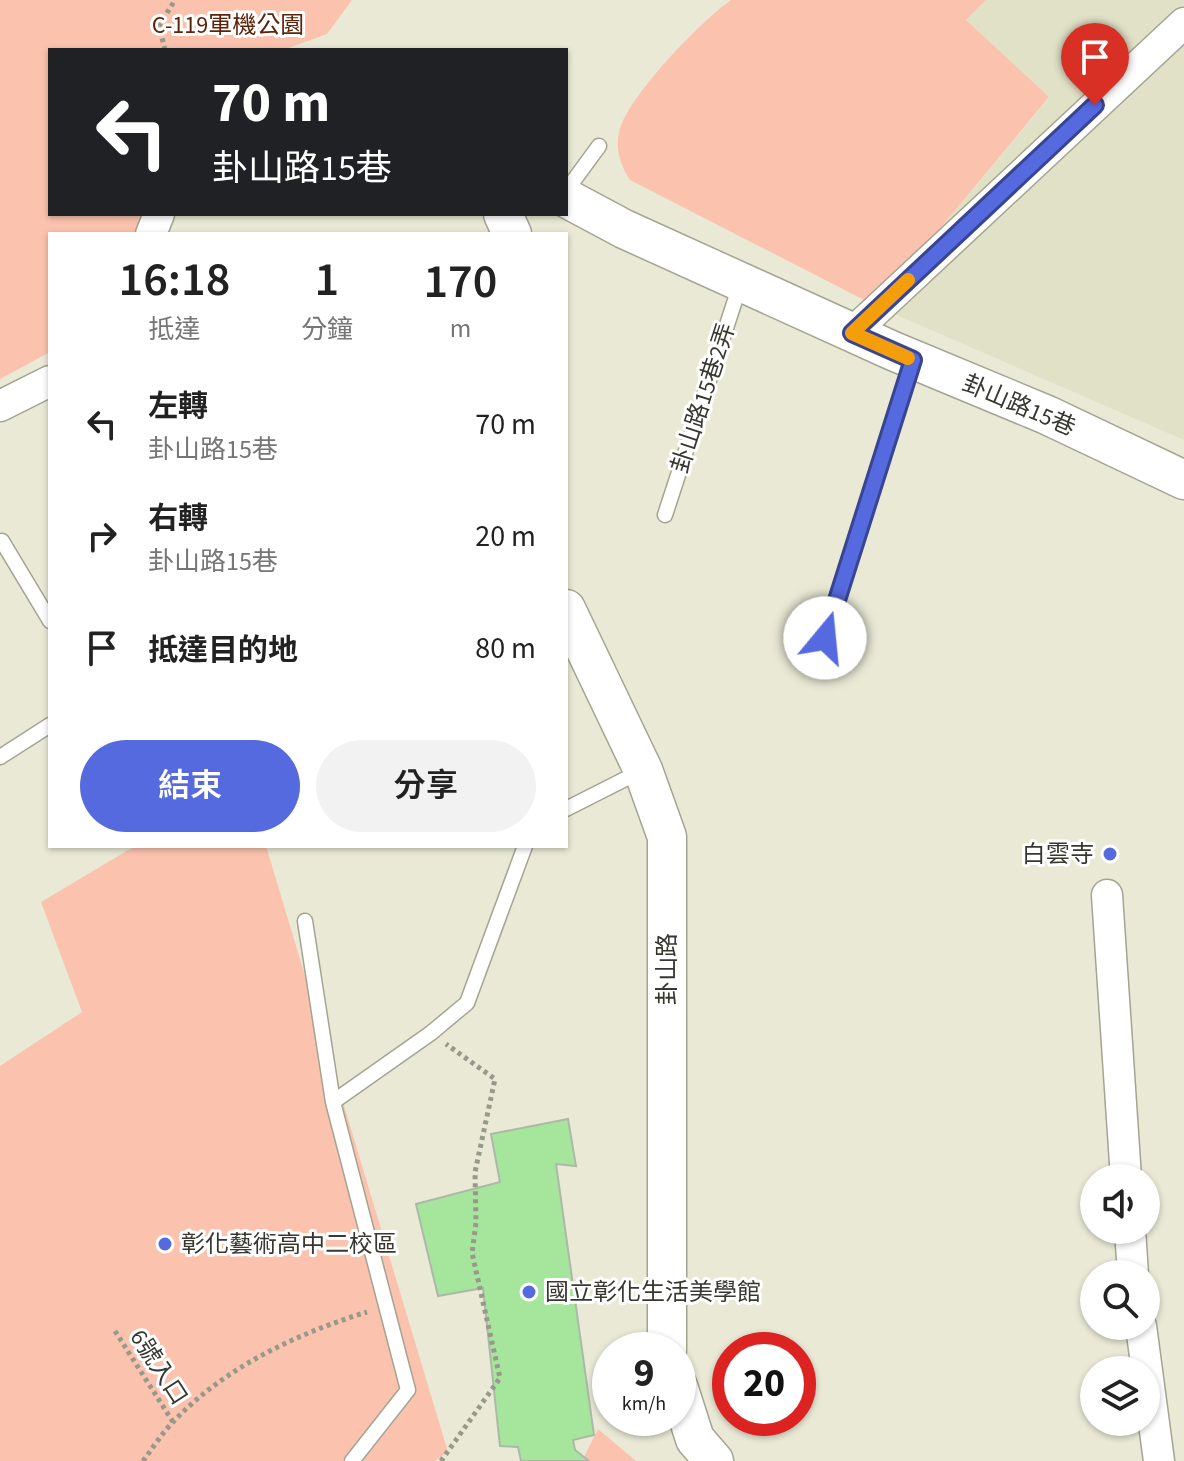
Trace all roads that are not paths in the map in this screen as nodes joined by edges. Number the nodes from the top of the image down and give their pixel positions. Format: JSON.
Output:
{"nodes":[{"id":1,"x":1184,"y":23,"type":"edge"},
{"id":2,"x":599,"y":146,"type":"dead end"},
{"id":3,"x":568,"y":188,"type":"edge"},
{"id":4,"x":568,"y":199,"type":"edge"},
{"id":5,"x":741,"y":282,"type":"junction"},
{"id":6,"x":852,"y":333,"type":"junction"},
{"id":7,"x":913,"y":360,"type":"junction"},
{"id":8,"x":48,"y":382,"type":"edge"},
{"id":9,"x":0,"y":406,"type":"edge"},
{"id":10,"x":1184,"y":480,"type":"edge"},
{"id":11,"x":665,"y":515,"type":"dead end"},
{"id":12,"x":0,"y":543,"type":"edge"},
{"id":13,"x":568,"y":613,"type":"edge"},
{"id":14,"x":48,"y":618,"type":"edge"},
{"id":15,"x":825,"y":638,"type":"dead end"},
{"id":16,"x":48,"y":726,"type":"edge"},
{"id":17,"x":0,"y":757,"type":"edge"},
{"id":18,"x":643,"y":770,"type":"junction"},
{"id":19,"x":568,"y":808,"type":"edge"},
{"id":20,"x":524,"y":848,"type":"edge"},
{"id":21,"x":1107,"y":895,"type":"dead end"},
{"id":22,"x":305,"y":921,"type":"dead end"},
{"id":23,"x":333,"y":1102,"type":"junction"},
{"id":24,"x":1125,"y":1164,"type":"edge"},
{"id":25,"x":667,"y":1332,"type":"edge"},
{"id":26,"x":1143,"y":1340,"type":"edge"},
{"id":27,"x":694,"y":1436,"type":"edge"},
{"id":28,"x":352,"y":1461,"type":"edge"},
{"id":29,"x":714,"y":1461,"type":"edge"},
{"id":30,"x":1159,"y":1461,"type":"edge"}],
"edges":[{"from":1,"to":6,"type":"street"},
{"from":2,"to":3,"type":"lane"},
{"from":4,"to":5,"type":"street","name":"卦山路15巷"},
{"from":5,"to":6,"type":"street","name":"卦山路15巷"},
{"from":5,"to":11,"type":"lane","name":"卦山路15巷2弄"},
{"from":6,"to":7,"type":"street","name":"卦山路15巷"},
{"from":7,"to":10,"type":"street","name":"卦山路15巷"},
{"from":7,"to":15,"type":"lane"},
{"from":8,"to":9,"type":"street"},
{"from":12,"to":14,"type":"lane"},
{"from":13,"to":18,"type":"street","name":"卦山路"},
{"from":16,"to":17,"type":"lane"},
{"from":18,"to":19,"type":"lane"},
{"from":18,"to":25,"type":"street","name":"卦山路"},
{"from":20,"to":23,"type":"lane"},
{"from":21,"to":24,"type":"street"},
{"from":22,"to":23,"type":"lane"},
{"from":23,"to":28,"type":"lane"},
{"from":26,"to":30,"type":"street"},
{"from":27,"to":29,"type":"street"}]}
